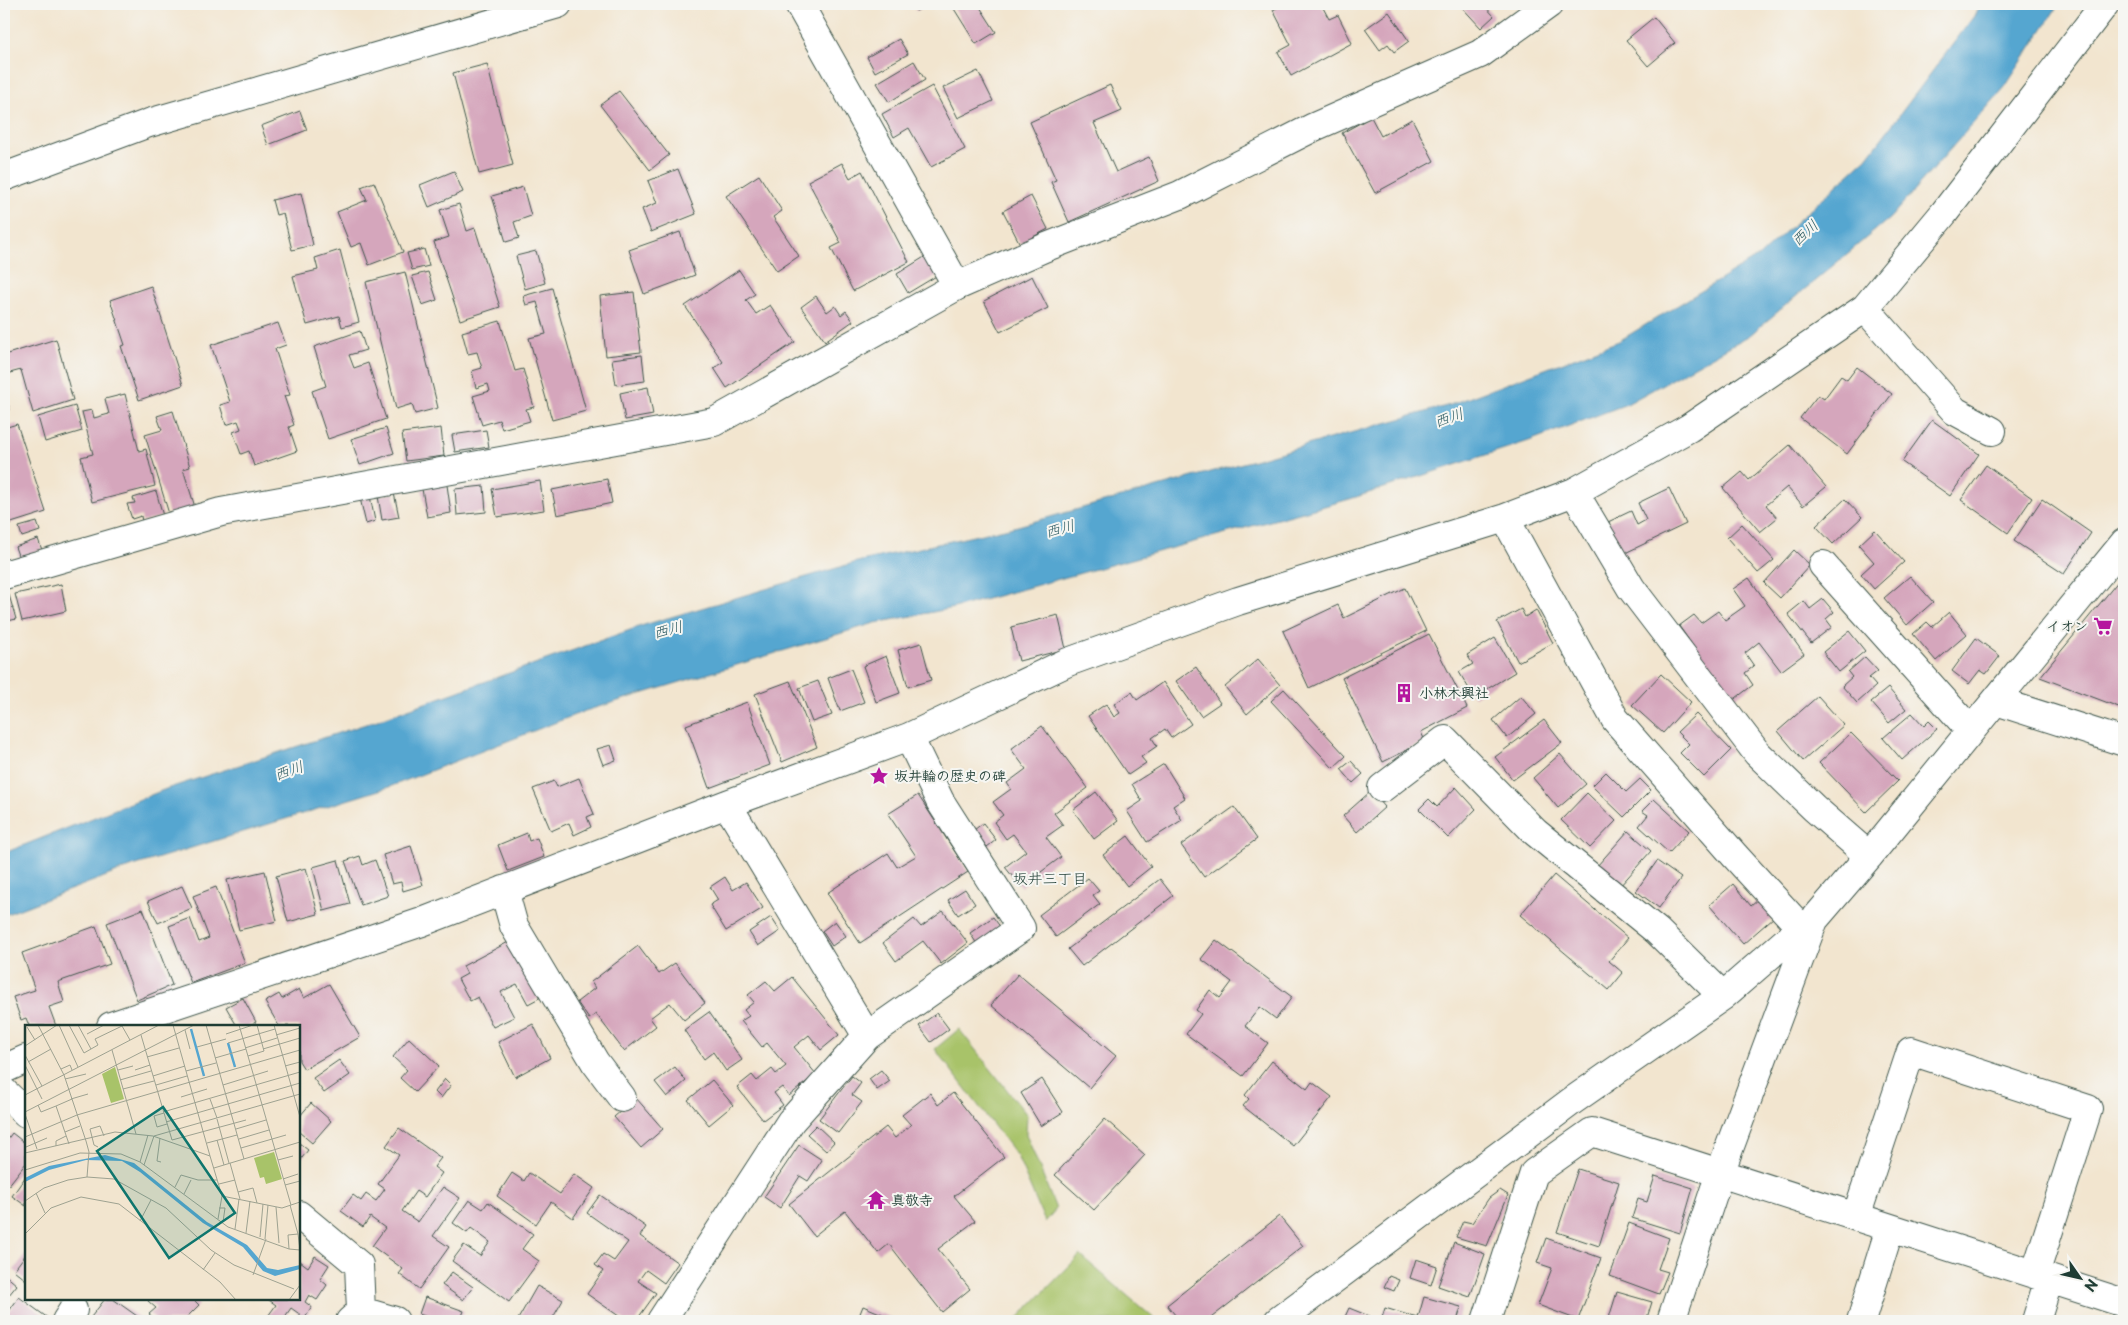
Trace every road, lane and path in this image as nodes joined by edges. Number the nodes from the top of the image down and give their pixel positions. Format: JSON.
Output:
{"nodes":[{"id":1,"x":558,"y":4,"type":"edge"},
{"id":2,"x":799,"y":4,"type":"edge"},
{"id":3,"x":1549,"y":4,"type":"edge"},
{"id":4,"x":2105,"y":4,"type":"edge"},
{"id":5,"x":4,"y":177,"type":"edge"},
{"id":6,"x":957,"y":286,"type":"junction"},
{"id":7,"x":1865,"y":308,"type":"junction"},
{"id":8,"x":1992,"y":431,"type":"dead end"},
{"id":9,"x":1574,"y":492,"type":"junction"},
{"id":10,"x":1505,"y":518,"type":"junction"},
{"id":11,"x":2124,"y":543,"type":"edge"},
{"id":12,"x":1823,"y":565,"type":"dead end"},
{"id":13,"x":4,"y":575,"type":"edge"},
{"id":14,"x":1996,"y":701,"type":"junction"},
{"id":15,"x":1971,"y":731,"type":"junction"},
{"id":16,"x":909,"y":737,"type":"junction"},
{"id":17,"x":2124,"y":742,"type":"edge"},
{"id":18,"x":1382,"y":788,"type":"dead end"},
{"id":19,"x":727,"y":804,"type":"junction"},
{"id":20,"x":1869,"y":856,"type":"junction"},
{"id":21,"x":504,"y":890,"type":"junction"},
{"id":22,"x":1808,"y":924,"type":"junction"},
{"id":23,"x":1722,"y":996,"type":"junction"},
{"id":24,"x":114,"y":1025,"type":"edge"},
{"id":25,"x":867,"y":1036,"type":"junction"},
{"id":26,"x":25,"y":1059,"type":"edge"},
{"id":27,"x":4,"y":1069,"type":"edge"},
{"id":28,"x":4,"y":1092,"type":"edge"},
{"id":29,"x":622,"y":1098,"type":"dead end"},
{"id":30,"x":1572,"y":1101,"type":"junction"},
{"id":31,"x":25,"y":1112,"type":"edge"},
{"id":32,"x":1592,"y":1132,"type":"junction"},
{"id":33,"x":1720,"y":1173,"type":"junction"},
{"id":34,"x":300,"y":1216,"type":"edge"},
{"id":35,"x":1856,"y":1217,"type":"junction"},
{"id":36,"x":1890,"y":1228,"type":"junction"},
{"id":37,"x":2042,"y":1277,"type":"junction"},
{"id":38,"x":2124,"y":1303,"type":"edge"},
{"id":39,"x":356,"y":1316,"type":"edge"},
{"id":40,"x":395,"y":1321,"type":"edge"},
{"id":41,"x":662,"y":1321,"type":"edge"},
{"id":42,"x":1278,"y":1321,"type":"edge"},
{"id":43,"x":1486,"y":1321,"type":"edge"},
{"id":44,"x":1672,"y":1321,"type":"edge"},
{"id":45,"x":1861,"y":1321,"type":"edge"},
{"id":46,"x":2036,"y":1321,"type":"edge"}],
"edges":[{"from":1,"to":5,"type":"street"},
{"from":2,"to":6,"type":"street"},
{"from":3,"to":6,"type":"street"},
{"from":4,"to":7,"type":"street"},
{"from":6,"to":13,"type":"street"},
{"from":7,"to":8,"type":"street"},
{"from":7,"to":9,"type":"street"},
{"from":9,"to":10,"type":"street"},
{"from":9,"to":20,"type":"street"},
{"from":10,"to":16,"type":"street"},
{"from":10,"to":22,"type":"street"},
{"from":11,"to":14,"type":"street"},
{"from":12,"to":15,"type":"street"},
{"from":14,"to":15,"type":"street"},
{"from":14,"to":17,"type":"street"},
{"from":15,"to":20,"type":"street"},
{"from":16,"to":19,"type":"street"},
{"from":16,"to":25,"type":"street"},
{"from":18,"to":23,"type":"street"},
{"from":19,"to":21,"type":"street"},
{"from":19,"to":25,"type":"street"},
{"from":20,"to":22,"type":"street"},
{"from":21,"to":24,"type":"street"},
{"from":21,"to":29,"type":"street"},
{"from":22,"to":23,"type":"street"},
{"from":22,"to":33,"type":"street"},
{"from":23,"to":30,"type":"street"},
{"from":25,"to":41,"type":"street"},
{"from":26,"to":27,"type":"street"},
{"from":28,"to":31,"type":"street"},
{"from":30,"to":32,"type":"street"},
{"from":30,"to":42,"type":"street"},
{"from":32,"to":33,"type":"street"},
{"from":32,"to":43,"type":"street"},
{"from":33,"to":35,"type":"street"},
{"from":33,"to":44,"type":"street"},
{"from":34,"to":39,"type":"street"},
{"from":35,"to":36,"type":"street"},
{"from":35,"to":37,"type":"street"},
{"from":36,"to":37,"type":"street"},
{"from":36,"to":45,"type":"street"},
{"from":37,"to":38,"type":"street"},
{"from":37,"to":46,"type":"street"},
{"from":39,"to":40,"type":"street"}]}
